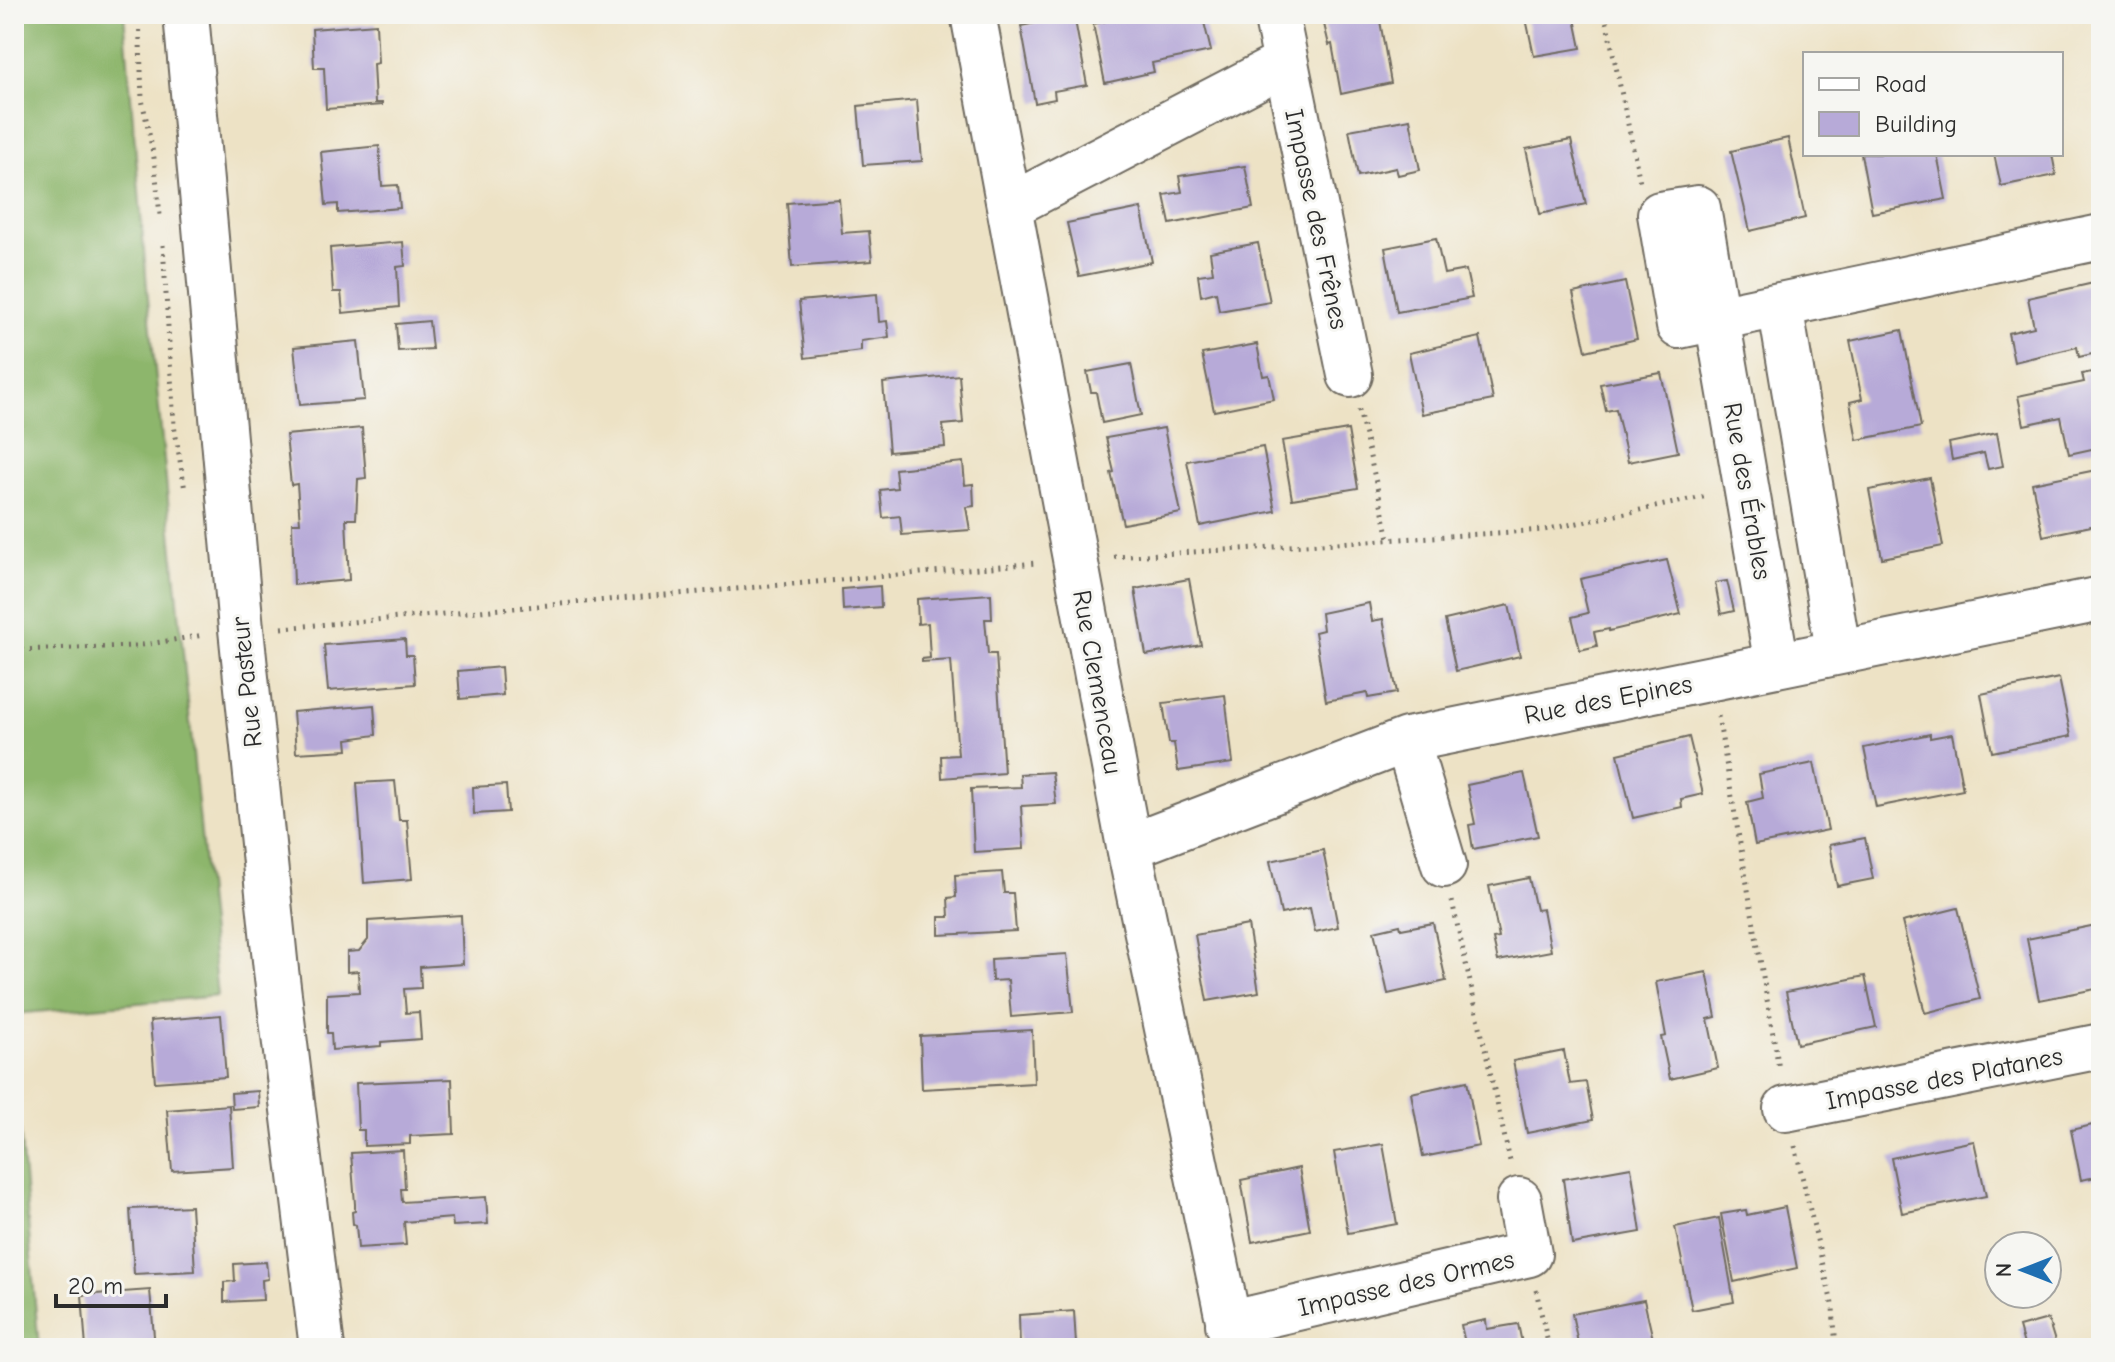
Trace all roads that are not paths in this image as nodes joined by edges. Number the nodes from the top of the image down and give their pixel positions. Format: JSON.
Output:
{"nodes":[{"id":1,"x":186,"y":14,"type":"edge"},
{"id":2,"x":973,"y":14,"type":"edge"},
{"id":3,"x":1276,"y":14,"type":"edge"},
{"id":4,"x":1285,"y":63,"type":"junction"},
{"id":5,"x":1010,"y":206,"type":"junction"},
{"id":6,"x":1660,"y":214,"type":"road end"},
{"id":7,"x":2101,"y":237,"type":"edge"},
{"id":8,"x":1780,"y":305,"type":"junction"},
{"id":9,"x":1719,"y":318,"type":"junction"},
{"id":10,"x":1350,"y":375,"type":"road end"},
{"id":11,"x":2101,"y":599,"type":"edge"},
{"id":12,"x":1838,"y":650,"type":"junction"},
{"id":13,"x":1777,"y":665,"type":"junction"},
{"id":14,"x":1407,"y":740,"type":"junction"},
{"id":15,"x":1129,"y":847,"type":"junction"},
{"id":16,"x":1444,"y":865,"type":"road end"},
{"id":17,"x":2101,"y":1046,"type":"edge"},
{"id":18,"x":1786,"y":1109,"type":"road end"},
{"id":19,"x":1519,"y":1200,"type":"road end"},
{"id":20,"x":1231,"y":1336,"type":"edge"},
{"id":21,"x":322,"y":1348,"type":"edge"}],
"edges":[{"from":1,"to":21,"type":"street","name":"Rue Pasteur"},
{"from":2,"to":5,"type":"street","name":"Rue Clemenceau"},
{"from":3,"to":4,"type":"street","name":"Impasse des Frênes"},
{"from":4,"to":5,"type":"street"},
{"from":4,"to":10,"type":"street","name":"Impasse des Frênes"},
{"from":5,"to":15,"type":"street","name":"Rue Clemenceau"},
{"from":6,"to":9,"type":"street","name":"Rue des Érables"},
{"from":7,"to":8,"type":"street"},
{"from":8,"to":9,"type":"street"},
{"from":8,"to":12,"type":"street"},
{"from":9,"to":13,"type":"street","name":"Rue des Érables"},
{"from":11,"to":12,"type":"street","name":"Rue des Epines"},
{"from":12,"to":13,"type":"street","name":"Rue des Epines"},
{"from":13,"to":14,"type":"street","name":"Rue des Epines"},
{"from":14,"to":15,"type":"street","name":"Rue des Epines"},
{"from":14,"to":16,"type":"street"},
{"from":15,"to":20,"type":"street","name":"Rue Clemenceau"},
{"from":17,"to":18,"type":"street","name":"Impasse des Platanes"},
{"from":19,"to":20,"type":"street","name":"Impasse des Ormes"}]}
